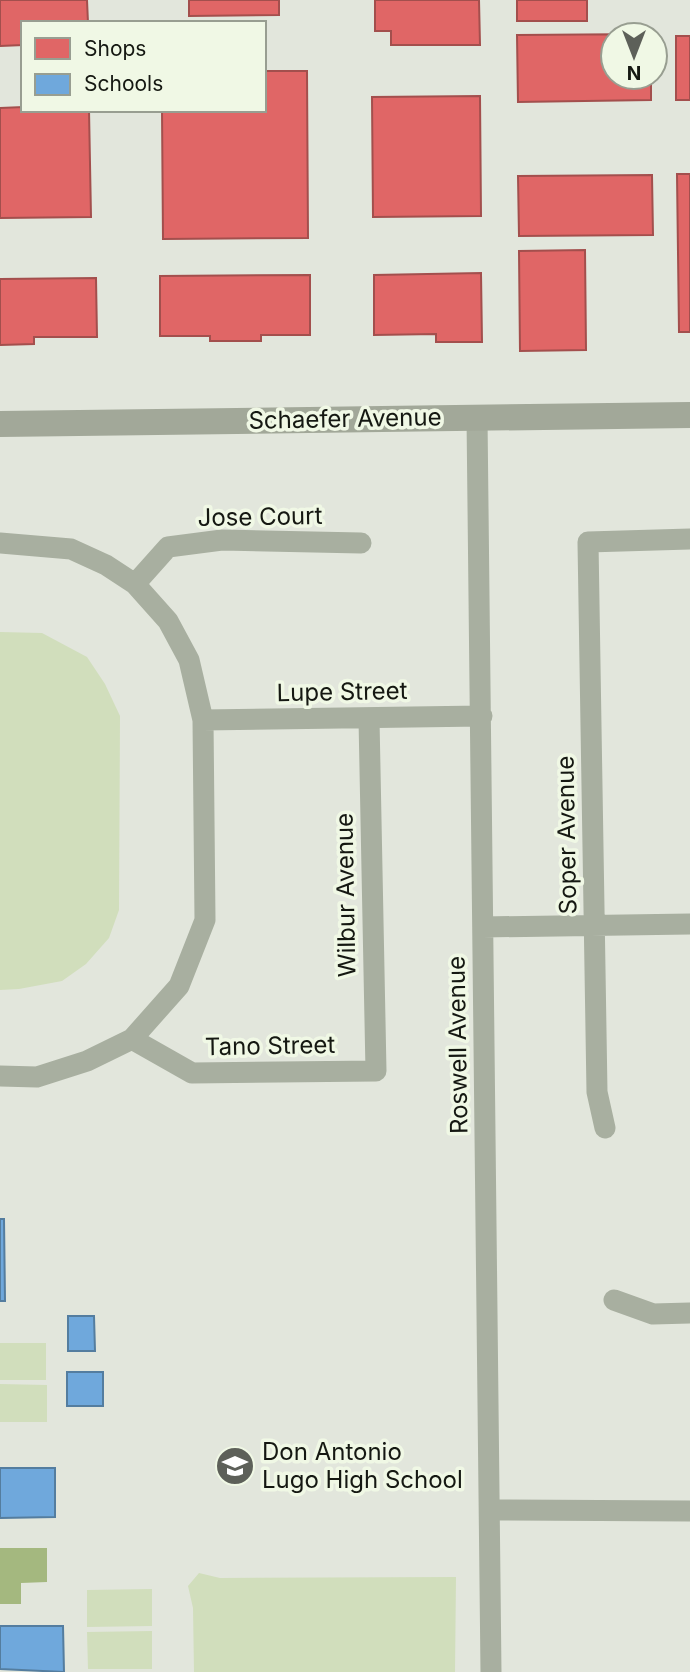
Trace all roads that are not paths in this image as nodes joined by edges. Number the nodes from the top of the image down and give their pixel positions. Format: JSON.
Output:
{"nodes":[{"id":1,"x":690,"y":415,"type":"edge"},
{"id":2,"x":477,"y":417,"type":"junction"},
{"id":3,"x":0,"y":424,"type":"edge"},
{"id":4,"x":690,"y":539,"type":"edge"},
{"id":5,"x":0,"y":542,"type":"edge"},
{"id":6,"x":361,"y":543,"type":"dead end"},
{"id":7,"x":135,"y":583,"type":"junction"},
{"id":8,"x":482,"y":716,"type":"junction"},
{"id":9,"x":369,"y":719,"type":"junction"},
{"id":10,"x":203,"y":720,"type":"junction"},
{"id":11,"x":690,"y":924,"type":"edge"},
{"id":12,"x":594,"y":925,"type":"junction"},
{"id":13,"x":483,"y":927,"type":"junction"},
{"id":14,"x":132,"y":1039,"type":"junction"},
{"id":15,"x":376,"y":1071,"type":"joint"},
{"id":16,"x":0,"y":1076,"type":"edge"},
{"id":17,"x":605,"y":1128,"type":"dead end"},
{"id":18,"x":614,"y":1300,"type":"dead end"},
{"id":19,"x":690,"y":1313,"type":"edge"},
{"id":20,"x":491,"y":1510,"type":"junction"},
{"id":21,"x":690,"y":1511,"type":"edge"},
{"id":22,"x":491,"y":1672,"type":"edge"}],
"edges":[{"from":1,"to":2,"type":"main road","name":"Schaefer Avenue"},
{"from":2,"to":3,"type":"main road","name":"Schaefer Avenue"},
{"from":2,"to":8,"type":"street","name":"Roswell Avenue"},
{"from":4,"to":12,"type":"street","name":"Soper Avenue"},
{"from":5,"to":7,"type":"street"},
{"from":6,"to":7,"type":"street","name":"Jose Court"},
{"from":7,"to":10,"type":"street"},
{"from":8,"to":9,"type":"street","name":"Lupe Street"},
{"from":8,"to":13,"type":"street","name":"Roswell Avenue"},
{"from":9,"to":10,"type":"street","name":"Lupe Street"},
{"from":9,"to":15,"type":"street","name":"Wilbur Avenue"},
{"from":10,"to":14,"type":"street"},
{"from":11,"to":12,"type":"street"},
{"from":12,"to":13,"type":"street"},
{"from":12,"to":17,"type":"street","name":"Soper Avenue"},
{"from":13,"to":20,"type":"street","name":"Roswell Avenue"},
{"from":14,"to":15,"type":"street","name":"Tano Street"},
{"from":14,"to":16,"type":"street"},
{"from":18,"to":19,"type":"street"},
{"from":20,"to":21,"type":"street"},
{"from":20,"to":22,"type":"street","name":"Roswell Avenue"}]}
